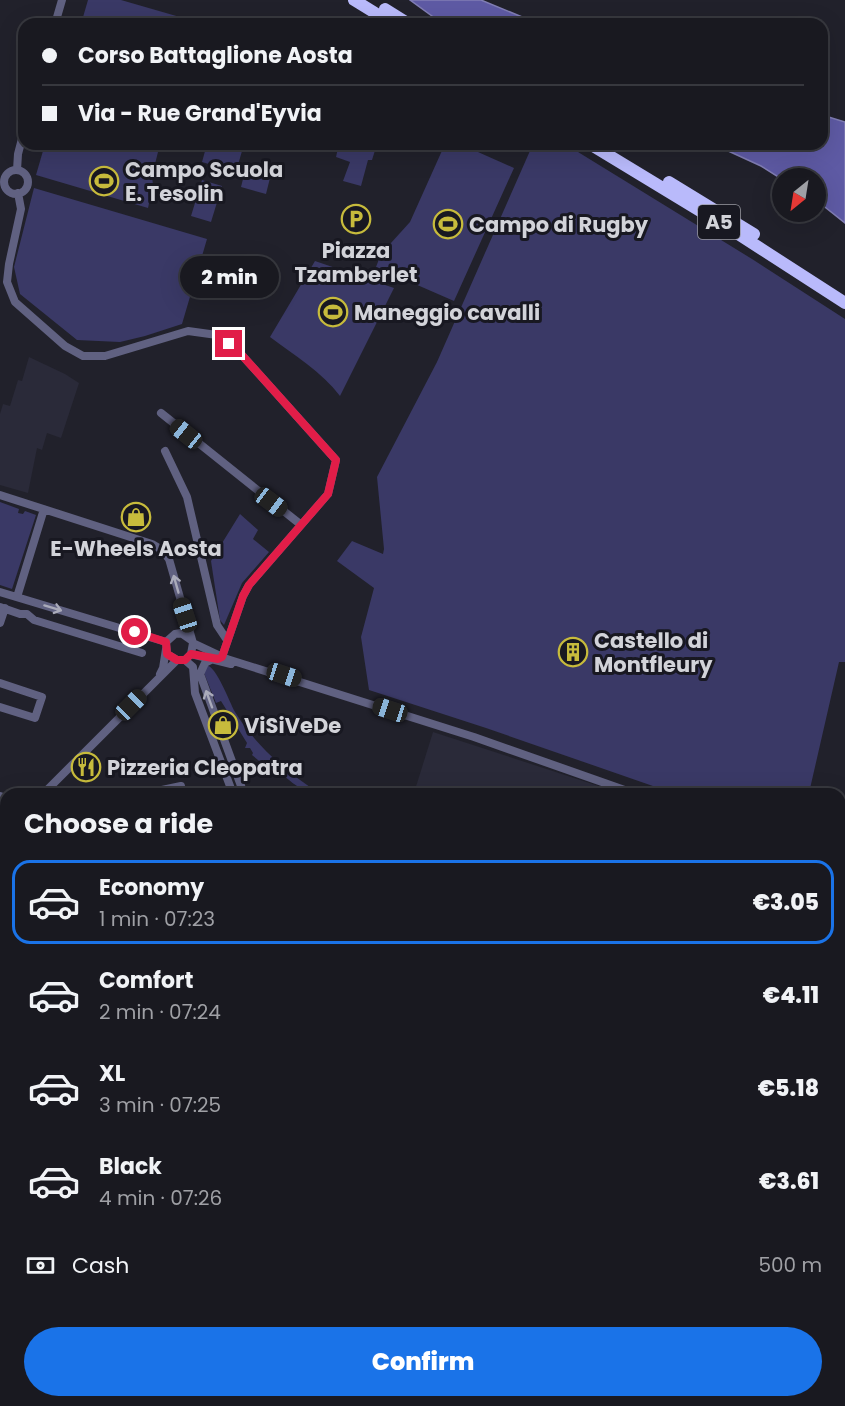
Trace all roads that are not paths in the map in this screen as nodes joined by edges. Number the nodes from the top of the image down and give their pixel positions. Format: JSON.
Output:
{"nodes":[{"id":1,"x":62,"y":0,"type":"edge"},
{"id":2,"x":354,"y":0,"type":"edge"},
{"id":3,"x":370,"y":0,"type":"edge"},
{"id":4,"x":57,"y":18,"type":"edge"},
{"id":5,"x":383,"y":18,"type":"edge"},
{"id":6,"x":399,"y":18,"type":"edge"},
{"id":7,"x":19,"y":150,"type":"edge"},
{"id":8,"x":600,"y":150,"type":"edge"},
{"id":9,"x":616,"y":150,"type":"edge"},
{"id":10,"x":17,"y":170,"type":"junction"},
{"id":11,"x":2,"y":178,"type":"edge"},
{"id":12,"x":18,"y":193,"type":"junction"},
{"id":13,"x":845,"y":293,"type":"edge"},
{"id":14,"x":845,"y":303,"type":"edge"},
{"id":15,"x":161,"y":413,"type":"dead end"},
{"id":16,"x":165,"y":451,"type":"dead end"},
{"id":17,"x":0,"y":495,"type":"edge"},
{"id":18,"x":44,"y":509,"type":"junction"},
{"id":19,"x":300,"y":524,"type":"junction"},
{"id":20,"x":0,"y":592,"type":"edge"},
{"id":21,"x":16,"y":597,"type":"junction"},
{"id":22,"x":30,"y":601,"type":"junction"},
{"id":23,"x":2,"y":607,"type":"edge"},
{"id":24,"x":27,"y":614,"type":"junction"},
{"id":25,"x":0,"y":623,"type":"edge"},
{"id":26,"x":135,"y":632,"type":"junction"},
{"id":27,"x":192,"y":642,"type":"junction"},
{"id":28,"x":227,"y":643,"type":"junction"},
{"id":29,"x":166,"y":645,"type":"junction"},
{"id":30,"x":142,"y":653,"type":"dead end"},
{"id":31,"x":187,"y":657,"type":"junction"},
{"id":32,"x":222,"y":657,"type":"junction"},
{"id":33,"x":165,"y":659,"type":"junction"},
{"id":34,"x":212,"y":660,"type":"junction"},
{"id":35,"x":262,"y":669,"type":"junction"},
{"id":36,"x":200,"y":674,"type":"junction"},
{"id":37,"x":158,"y":678,"type":"junction"},
{"id":38,"x":0,"y":683,"type":"edge"},
{"id":39,"x":0,"y":707,"type":"edge"},
{"id":40,"x":181,"y":786,"type":"dead end"},
{"id":41,"x":49,"y":788,"type":"edge"},
{"id":42,"x":172,"y":788,"type":"edge"},
{"id":43,"x":231,"y":788,"type":"edge"},
{"id":44,"x":242,"y":788,"type":"edge"},
{"id":45,"x":619,"y":788,"type":"edge"}],
"edges":[{"from":1,"to":4,"type":"street"},
{"from":2,"to":5,"type":"highway"},
{"from":3,"to":6,"type":"highway"},
{"from":7,"to":10,"type":"street"},
{"from":8,"to":14,"type":"highway","number":"A5"},
{"from":9,"to":13,"type":"highway","number":"A5"},
{"from":10,"to":11,"type":"street"},
{"from":10,"to":12,"type":"street"},
{"from":11,"to":12,"type":"street"},
{"from":12,"to":19,"type":"street"},
{"from":15,"to":19,"type":"street"},
{"from":16,"to":28,"type":"street"},
{"from":17,"to":18,"type":"street"},
{"from":18,"to":21,"type":"street"},
{"from":27,"to":18,"type":"street","one_way":true},
{"from":19,"to":28,"type":"street"},
{"from":20,"to":21,"type":"street"},
{"from":21,"to":22,"type":"street"},
{"from":22,"to":24,"type":"street"},
{"from":22,"to":26,"type":"street","one_way":true},
{"from":23,"to":24,"type":"street"},
{"from":23,"to":25,"type":"street"},
{"from":24,"to":30,"type":"street"},
{"from":26,"to":29,"type":"street"},
{"from":26,"to":33,"type":"street"},
{"from":27,"to":29,"type":"street"},
{"from":27,"to":31,"type":"street"},
{"from":27,"to":32,"type":"street"},
{"from":28,"to":32,"type":"street"},
{"from":28,"to":35,"type":"street"},
{"from":29,"to":31,"type":"street"},
{"from":29,"to":33,"type":"street"},
{"from":31,"to":32,"type":"street"},
{"from":31,"to":34,"type":"street"},
{"from":31,"to":36,"type":"street"},
{"from":31,"to":37,"type":"street"},
{"from":31,"to":43,"type":"street"},
{"from":32,"to":35,"type":"street"},
{"from":33,"to":37,"type":"street"},
{"from":34,"to":35,"type":"street"},
{"from":34,"to":36,"type":"street"},
{"from":35,"to":45,"type":"street"},
{"from":44,"to":36,"type":"street","one_way":true},
{"from":37,"to":41,"type":"street"},
{"from":38,"to":39,"type":"street"},
{"from":40,"to":42,"type":"street"}]}
